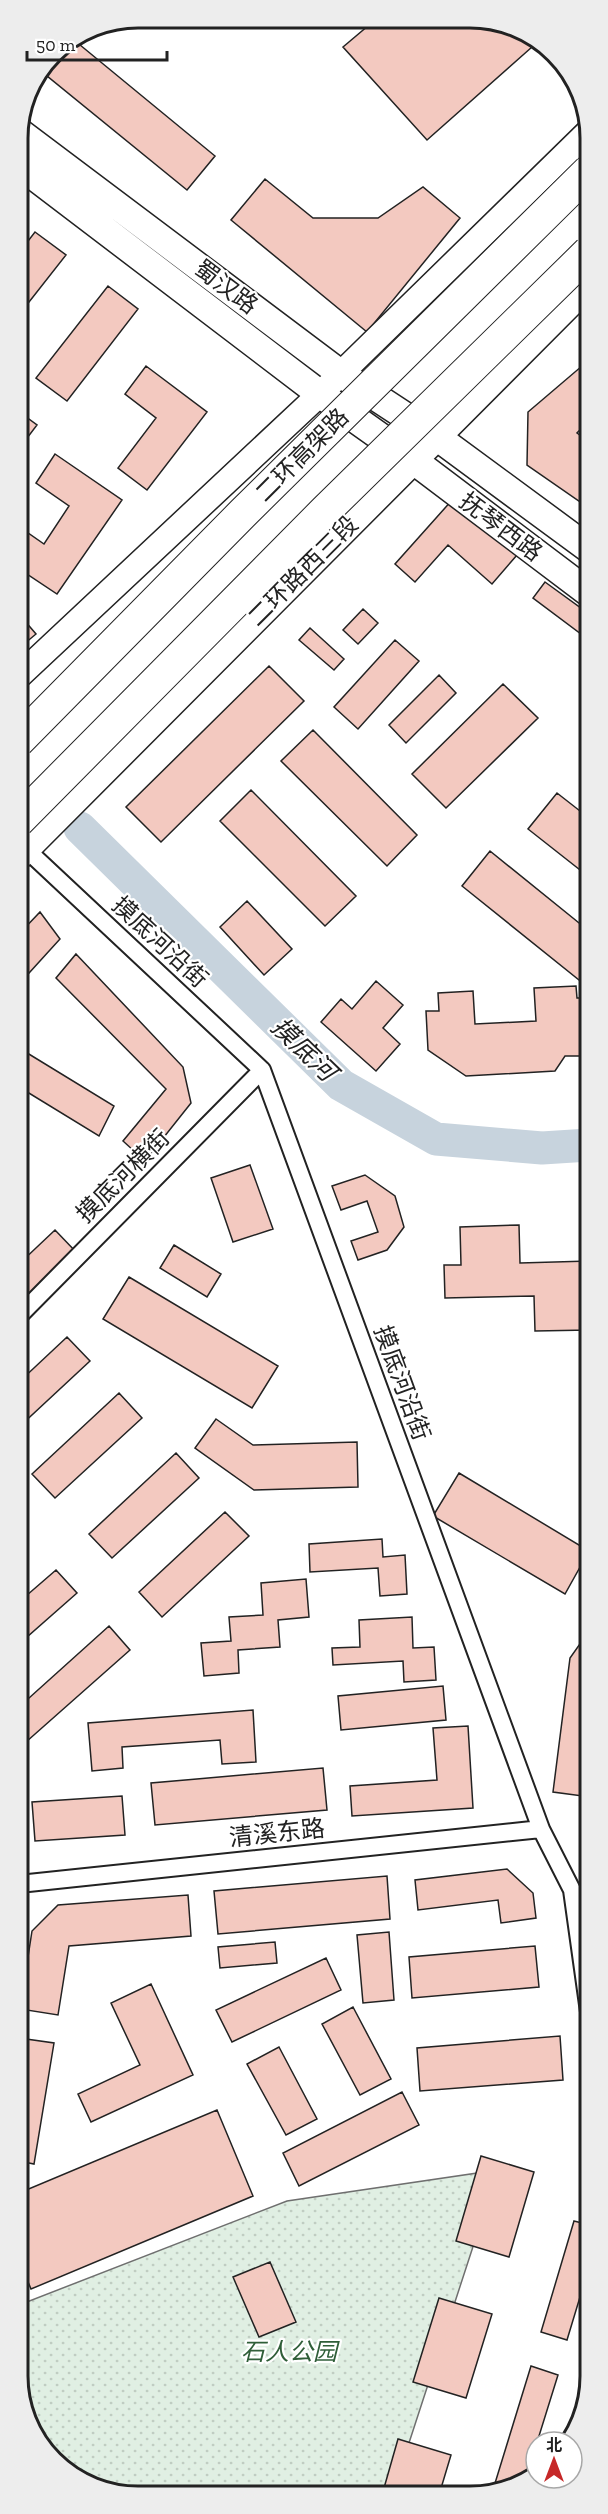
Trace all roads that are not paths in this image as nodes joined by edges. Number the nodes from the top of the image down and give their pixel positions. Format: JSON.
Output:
{"nodes":[{"id":1,"x":29,"y":139,"type":"edge"},
{"id":2,"x":580,"y":140,"type":"edge"},
{"id":3,"x":29,"y":172,"type":"edge"},
{"id":4,"x":580,"y":180,"type":"edge"},
{"id":5,"x":580,"y":261,"type":"edge"},
{"id":6,"x":580,"y":295,"type":"edge"},
{"id":7,"x":341,"y":374,"type":"junction"},
{"id":8,"x":320,"y":394,"type":"junction"},
{"id":9,"x":437,"y":436,"type":"junction"},
{"id":10,"x":413,"y":460,"type":"junction"},
{"id":11,"x":580,"y":542,"type":"edge"},
{"id":12,"x":580,"y":587,"type":"edge"},
{"id":13,"x":29,"y":667,"type":"edge"},
{"id":14,"x":29,"y":730,"type":"edge"},
{"id":15,"x":29,"y":835,"type":"edge"},
{"id":16,"x":29,"y":835,"type":"edge"},
{"id":17,"x":29,"y":850,"type":"edge"},
{"id":18,"x":262,"y":1070,"type":"junction"},
{"id":19,"x":28,"y":1306,"type":"edge"},
{"id":20,"x":541,"y":1829,"type":"junction"},
{"id":21,"x":28,"y":1885,"type":"edge"},
{"id":22,"x":579,"y":1942,"type":"edge"}],
"edges":[{"from":1,"to":7,"type":"main road","name":"蜀汉路"},
{"from":2,"to":7,"type":"main road"},
{"from":3,"to":8,"type":"main road","name":"蜀汉路"},
{"from":4,"to":14,"type":"highway","name":"二环高架路","bridge":true},
{"from":5,"to":15,"type":"highway","bridge":true},
{"from":6,"to":9,"type":"main road","name":"二环路西三段"},
{"from":7,"to":8,"type":"main road"},
{"from":7,"to":9,"type":"main road","name":"蜀汉路"},
{"from":8,"to":10,"type":"main road","name":"蜀汉路"},
{"from":8,"to":13,"type":"main road"},
{"from":9,"to":10,"type":"main road","name":"二环路西三段"},
{"from":9,"to":11,"type":"main road","name":"抚琴西路"},
{"from":10,"to":12,"type":"main road","name":"抚琴西路"},
{"from":10,"to":16,"type":"main road","name":"二环路西三段"},
{"from":17,"to":18,"type":"street","name":"摸底河沿街"},
{"from":18,"to":19,"type":"street","name":"摸底河横街"},
{"from":18,"to":20,"type":"street","name":"摸底河沿街"},
{"from":20,"to":21,"type":"street","name":"清溪东路"},
{"from":20,"to":22,"type":"street","name":"摸底河沿街"}]}
